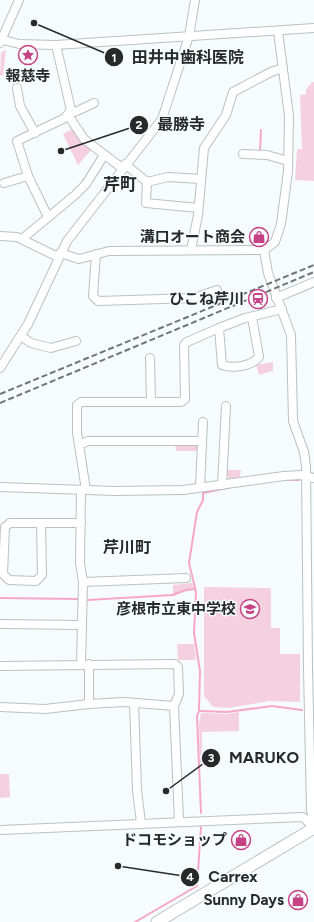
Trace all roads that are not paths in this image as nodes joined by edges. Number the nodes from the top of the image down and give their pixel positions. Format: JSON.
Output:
{"nodes":[{"id":1,"x":19,"y":0,"type":"edge"},
{"id":2,"x":195,"y":0,"type":"edge"},
{"id":3,"x":314,"y":28,"type":"edge"},
{"id":4,"x":278,"y":31,"type":"junction"},
{"id":5,"x":190,"y":36,"type":"junction"},
{"id":6,"x":1,"y":41,"type":"edge"},
{"id":7,"x":56,"y":44,"type":"junction"},
{"id":8,"x":283,"y":68,"type":"junction"},
{"id":9,"x":17,"y":88,"type":"dead end"},
{"id":10,"x":94,"y":103,"type":"dead end"},
{"id":11,"x":69,"y":113,"type":"junction"},
{"id":12,"x":35,"y":133,"type":"junction"},
{"id":13,"x":243,"y":154,"type":"dead end"},
{"id":14,"x":104,"y":155,"type":"junction"},
{"id":15,"x":288,"y":161,"type":"junction"},
{"id":16,"x":124,"y":166,"type":"junction"},
{"id":17,"x":28,"y":176,"type":"junction"},
{"id":18,"x":201,"y":179,"type":"junction"},
{"id":19,"x":147,"y":182,"type":"junction"},
{"id":20,"x":4,"y":183,"type":"dead end"},
{"id":21,"x":198,"y":208,"type":"junction"},
{"id":22,"x":48,"y":217,"type":"junction"},
{"id":23,"x":0,"y":236,"type":"edge"},
{"id":24,"x":22,"y":240,"type":"junction"},
{"id":25,"x":191,"y":250,"type":"junction"},
{"id":26,"x":264,"y":250,"type":"junction"},
{"id":27,"x":96,"y":254,"type":"junction"},
{"id":28,"x":59,"y":255,"type":"junction"},
{"id":29,"x":314,"y":282,"type":"edge"},
{"id":30,"x":217,"y":290,"type":"dead end"},
{"id":31,"x":276,"y":298,"type":"junction"},
{"id":32,"x":282,"y":309,"type":"junction"},
{"id":33,"x":252,"y":317,"type":"junction"},
{"id":34,"x":220,"y":328,"type":"junction"},
{"id":35,"x":21,"y":336,"type":"junction"},
{"id":36,"x":76,"y":341,"type":"dead end"},
{"id":37,"x":150,"y":358,"type":"dead end"},
{"id":38,"x":0,"y":368,"type":"edge"},
{"id":39,"x":150,"y":402,"type":"junction"},
{"id":40,"x":226,"y":406,"type":"dead end"},
{"id":41,"x":203,"y":422,"type":"dead end"},
{"id":42,"x":202,"y":440,"type":"junction"},
{"id":43,"x":80,"y":445,"type":"junction"},
{"id":44,"x":310,"y":478,"type":"edge"},
{"id":45,"x":222,"y":485,"type":"junction"},
{"id":46,"x":0,"y":487,"type":"edge"},
{"id":47,"x":200,"y":487,"type":"junction"},
{"id":48,"x":84,"y":490,"type":"junction"},
{"id":49,"x":41,"y":523,"type":"junction"},
{"id":50,"x":80,"y":523,"type":"junction"},
{"id":51,"x":186,"y":578,"type":"dead end"},
{"id":52,"x":83,"y":582,"type":"junction"},
{"id":53,"x":311,"y":599,"type":"edge"},
{"id":54,"x":0,"y":624,"type":"edge"},
{"id":55,"x":81,"y":625,"type":"junction"},
{"id":56,"x":85,"y":665,"type":"junction"},
{"id":57,"x":0,"y":666,"type":"edge"},
{"id":58,"x":134,"y":703,"type":"junction"},
{"id":59,"x":89,"y":704,"type":"junction"},
{"id":60,"x":0,"y":706,"type":"edge"},
{"id":61,"x":174,"y":706,"type":"junction"},
{"id":62,"x":178,"y":821,"type":"junction"},
{"id":63,"x":141,"y":823,"type":"junction"},
{"id":64,"x":314,"y":828,"type":"edge"},
{"id":65,"x":0,"y":830,"type":"edge"},
{"id":66,"x":157,"y":922,"type":"edge"}],
"edges":[{"from":1,"to":6,"type":"street"},
{"from":2,"to":5,"type":"street"},
{"from":3,"to":4,"type":"street"},
{"from":4,"to":5,"type":"street"},
{"from":4,"to":8,"type":"street"},
{"from":5,"to":7,"type":"street"},
{"from":5,"to":16,"type":"street"},
{"from":6,"to":7,"type":"street"},
{"from":7,"to":11,"type":"street"},
{"from":8,"to":15,"type":"street"},
{"from":8,"to":18,"type":"street"},
{"from":9,"to":12,"type":"street"},
{"from":10,"to":11,"type":"street"},
{"from":11,"to":12,"type":"street"},
{"from":11,"to":14,"type":"street"},
{"from":12,"to":17,"type":"street"},
{"from":13,"to":15,"type":"street"},
{"from":14,"to":16,"type":"street"},
{"from":14,"to":22,"type":"street"},
{"from":15,"to":26,"type":"street"},
{"from":16,"to":19,"type":"street"},
{"from":16,"to":28,"type":"street"},
{"from":17,"to":20,"type":"street"},
{"from":17,"to":22,"type":"street"},
{"from":18,"to":19,"type":"street"},
{"from":18,"to":21,"type":"street"},
{"from":19,"to":21,"type":"street"},
{"from":21,"to":25,"type":"street"},
{"from":22,"to":24,"type":"street"},
{"from":23,"to":24,"type":"street"},
{"from":24,"to":28,"type":"street"},
{"from":25,"to":26,"type":"street"},
{"from":25,"to":27,"type":"street"},
{"from":26,"to":31,"type":"street"},
{"from":27,"to":28,"type":"street"},
{"from":27,"to":30,"type":"street"},
{"from":28,"to":35,"type":"street"},
{"from":29,"to":31,"type":"street"},
{"from":31,"to":32,"type":"street"},
{"from":32,"to":33,"type":"street"},
{"from":32,"to":44,"type":"street"},
{"from":33,"to":34,"type":"street"},
{"from":33,"to":34,"type":"street"},
{"from":34,"to":39,"type":"street"},
{"from":35,"to":36,"type":"street"},
{"from":35,"to":38,"type":"street"},
{"from":37,"to":39,"type":"street"},
{"from":39,"to":43,"type":"street"},
{"from":40,"to":45,"type":"street"},
{"from":41,"to":42,"type":"street"},
{"from":42,"to":43,"type":"street"},
{"from":42,"to":47,"type":"street"},
{"from":43,"to":48,"type":"street"},
{"from":44,"to":45,"type":"street"},
{"from":44,"to":53,"type":"street"},
{"from":45,"to":47,"type":"street"},
{"from":46,"to":48,"type":"street"},
{"from":47,"to":48,"type":"street"},
{"from":48,"to":50,"type":"street"},
{"from":49,"to":49,"type":"street"},
{"from":49,"to":50,"type":"street"},
{"from":50,"to":52,"type":"street"},
{"from":51,"to":52,"type":"street"},
{"from":52,"to":55,"type":"street"},
{"from":53,"to":64,"type":"street"},
{"from":54,"to":55,"type":"street"},
{"from":55,"to":56,"type":"street"},
{"from":56,"to":57,"type":"street"},
{"from":56,"to":59,"type":"street"},
{"from":56,"to":61,"type":"street"},
{"from":58,"to":59,"type":"street"},
{"from":58,"to":61,"type":"street"},
{"from":58,"to":63,"type":"street"},
{"from":59,"to":60,"type":"street"},
{"from":61,"to":62,"type":"street"},
{"from":62,"to":63,"type":"street"},
{"from":62,"to":64,"type":"street"},
{"from":63,"to":65,"type":"street"},
{"from":64,"to":66,"type":"highway"}]}
